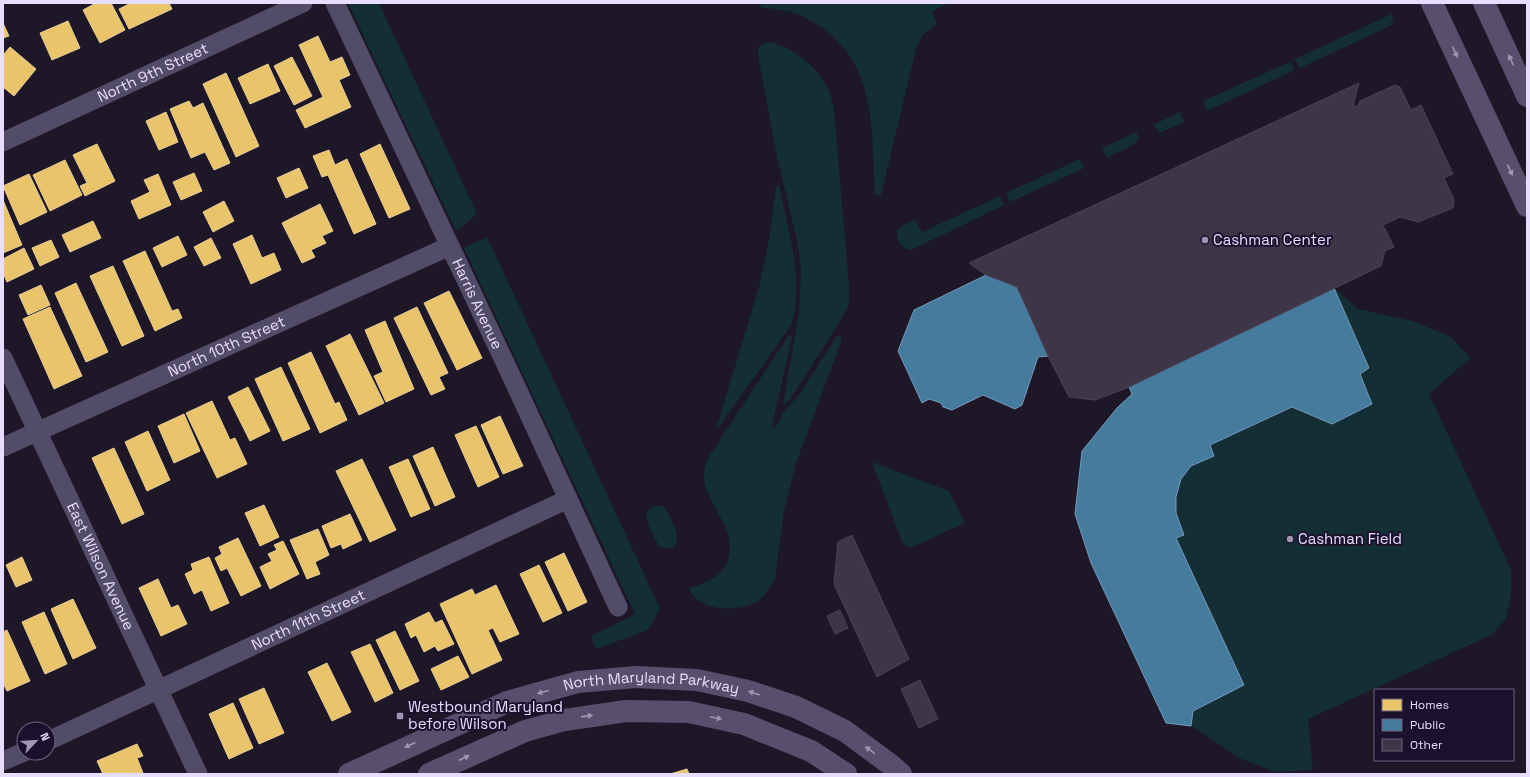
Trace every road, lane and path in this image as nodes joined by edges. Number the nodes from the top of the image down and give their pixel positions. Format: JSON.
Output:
{"nodes":[{"id":1,"x":303,"y":3,"type":"edge"},
{"id":2,"x":335,"y":3,"type":"edge"},
{"id":3,"x":1432,"y":3,"type":"edge"},
{"id":4,"x":1484,"y":3,"type":"edge"},
{"id":5,"x":269,"y":10,"type":"edge"},
{"id":6,"x":1527,"y":96,"type":"edge"},
{"id":7,"x":3,"y":142,"type":"edge"},
{"id":8,"x":1527,"y":206,"type":"edge"},
{"id":9,"x":450,"y":246,"type":"junction"},
{"id":10,"x":3,"y":358,"type":"edge"},
{"id":11,"x":37,"y":431,"type":"junction"},
{"id":12,"x":3,"y":447,"type":"edge"},
{"id":13,"x":568,"y":499,"type":"junction"},
{"id":14,"x":618,"y":607,"type":"dead end"},
{"id":15,"x":158,"y":690,"type":"junction"},
{"id":16,"x":56,"y":737,"type":"edge"},
{"id":17,"x":16,"y":755,"type":"edge"},
{"id":18,"x":3,"y":761,"type":"edge"},
{"id":19,"x":198,"y":774,"type":"edge"},
{"id":20,"x":349,"y":774,"type":"edge"},
{"id":21,"x":429,"y":774,"type":"edge"},
{"id":22,"x":846,"y":774,"type":"edge"},
{"id":23,"x":901,"y":774,"type":"edge"}],
"edges":[{"from":1,"to":5,"type":"street","name":"North 9th Street"},
{"from":2,"to":9,"type":"street","name":"Harris Avenue"},
{"from":3,"to":8,"type":"main road","one_way":true},
{"from":6,"to":4,"type":"main road","one_way":true},
{"from":5,"to":7,"type":"street","name":"North 9th Street"},
{"from":9,"to":11,"type":"street","name":"North 10th Street"},
{"from":9,"to":13,"type":"street","name":"Harris Avenue"},
{"from":10,"to":11,"type":"street","name":"East Wilson Avenue"},
{"from":11,"to":12,"type":"street","name":"North 10th Street"},
{"from":11,"to":15,"type":"street","name":"East Wilson Avenue"},
{"from":13,"to":14,"type":"street","name":"Harris Avenue"},
{"from":13,"to":15,"type":"street","name":"North 11th Street"},
{"from":15,"to":16,"type":"street","name":"North 11th Street"},
{"from":15,"to":19,"type":"street","name":"East Wilson Avenue"},
{"from":17,"to":18,"type":"street"},
{"from":23,"to":20,"type":"main road","name":"North Maryland Parkway","one_way":true},
{"from":21,"to":22,"type":"main road","name":"North Maryland Parkway","one_way":true}]}
